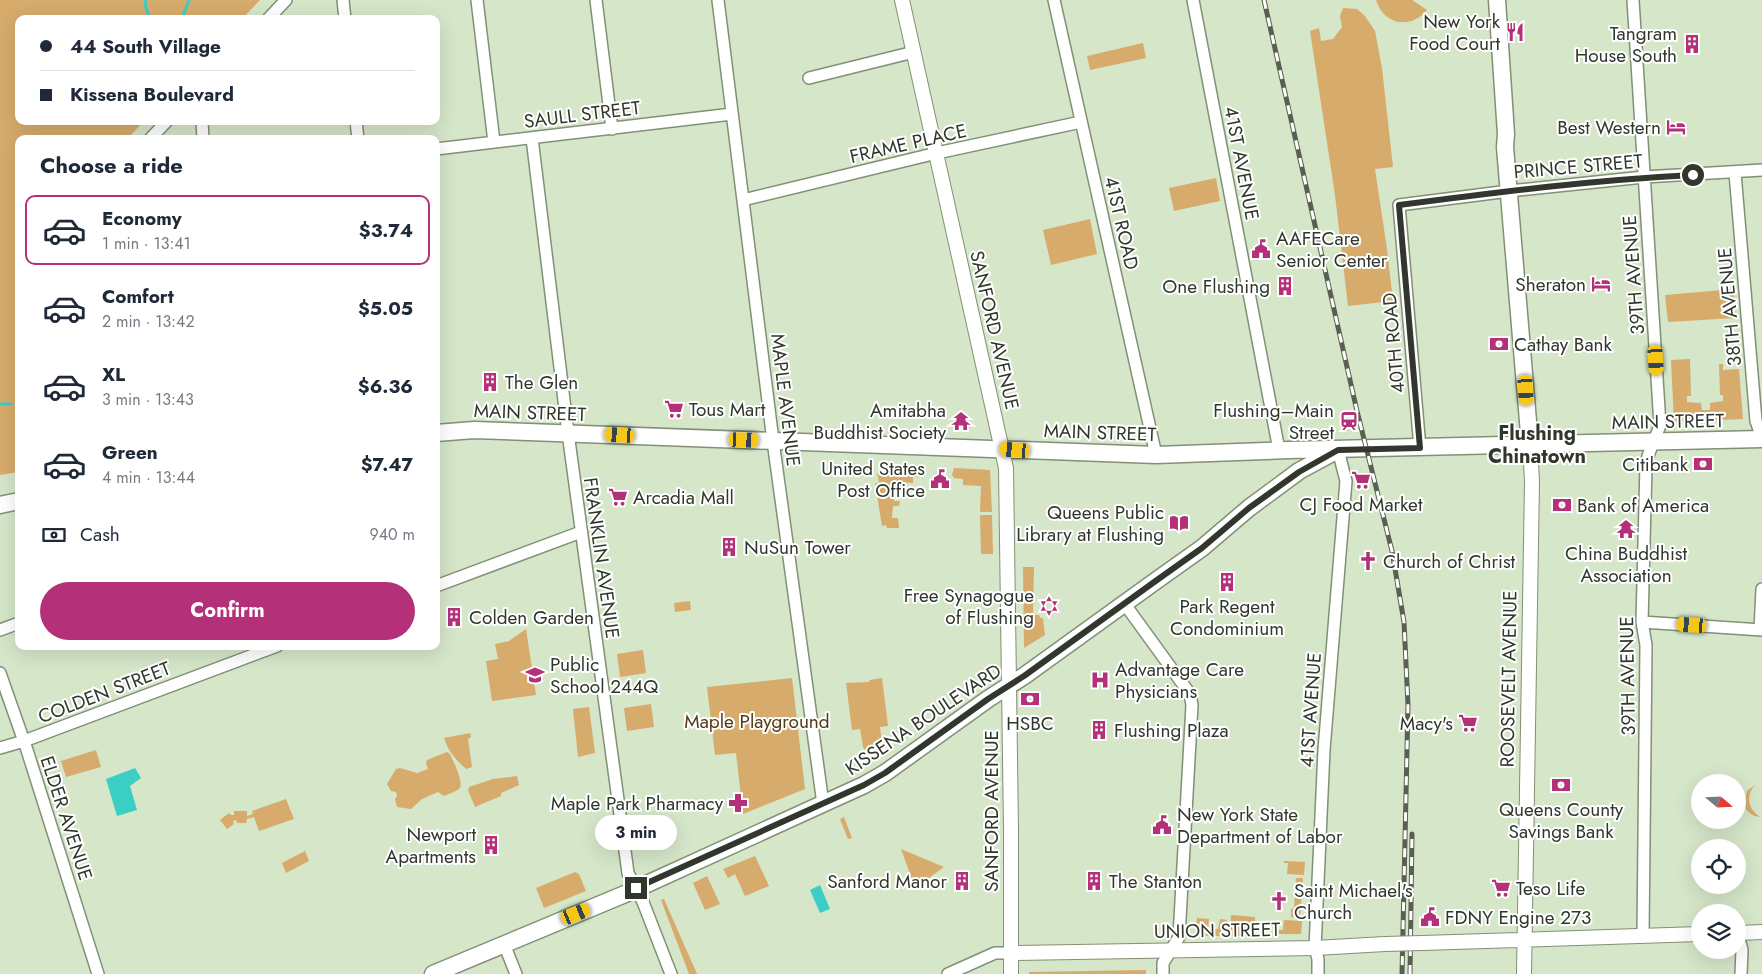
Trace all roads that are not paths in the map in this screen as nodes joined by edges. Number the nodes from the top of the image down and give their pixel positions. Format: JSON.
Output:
{"nodes":[{"id":1,"x":286,"y":0,"type":"edge"},
{"id":2,"x":343,"y":0,"type":"edge"},
{"id":3,"x":477,"y":0,"type":"edge"},
{"id":4,"x":596,"y":0,"type":"edge"},
{"id":5,"x":718,"y":0,"type":"edge"},
{"id":6,"x":902,"y":0,"type":"edge"},
{"id":7,"x":1054,"y":0,"type":"edge"},
{"id":8,"x":1193,"y":0,"type":"edge"},
{"id":9,"x":1487,"y":0,"type":"edge"},
{"id":10,"x":1497,"y":0,"type":"edge"},
{"id":11,"x":1633,"y":0,"type":"edge"},
{"id":12,"x":272,"y":15,"type":"edge"},
{"id":13,"x":345,"y":15,"type":"edge"},
{"id":14,"x":914,"y":52,"type":"junction"},
{"id":15,"x":809,"y":78,"type":"dead end"},
{"id":16,"x":732,"y":114,"type":"junction"},
{"id":17,"x":1081,"y":122,"type":"junction"},
{"id":18,"x":163,"y":125,"type":"edge"},
{"id":19,"x":612,"y":129,"type":"junction"},
{"id":20,"x":154,"y":135,"type":"edge"},
{"id":21,"x":532,"y":138,"type":"junction"},
{"id":22,"x":494,"y":142,"type":"junction"},
{"id":23,"x":1505,"y":147,"type":"junction"},
{"id":24,"x":440,"y":149,"type":"edge"},
{"id":25,"x":936,"y":153,"type":"junction"},
{"id":26,"x":1762,"y":170,"type":"edge"},
{"id":27,"x":1735,"y":173,"type":"junction"},
{"id":28,"x":1644,"y":177,"type":"junction"},
{"id":29,"x":1509,"y":191,"type":"junction"},
{"id":30,"x":743,"y":200,"type":"junction"},
{"id":31,"x":1399,"y":205,"type":"joint"},
{"id":32,"x":440,"y":433,"type":"edge"},
{"id":33,"x":568,"y":433,"type":"junction"},
{"id":34,"x":1762,"y":439,"type":"edge"},
{"id":35,"x":773,"y":441,"type":"junction"},
{"id":36,"x":1654,"y":442,"type":"junction"},
{"id":37,"x":1530,"y":445,"type":"junction"},
{"id":38,"x":1420,"y":448,"type":"junction"},
{"id":39,"x":1002,"y":449,"type":"junction"},
{"id":40,"x":1279,"y":450,"type":"junction"},
{"id":41,"x":1338,"y":450,"type":"junction"},
{"id":42,"x":1156,"y":454,"type":"junction"},
{"id":43,"x":15,"y":503,"type":"edge"},
{"id":44,"x":0,"y":505,"type":"edge"},
{"id":45,"x":581,"y":532,"type":"junction"},
{"id":46,"x":440,"y":585,"type":"edge"},
{"id":47,"x":1762,"y":589,"type":"edge"},
{"id":48,"x":1124,"y":603,"type":"junction"},
{"id":49,"x":1642,"y":622,"type":"junction"},
{"id":50,"x":15,"y":624,"type":"edge"},
{"id":51,"x":0,"y":630,"type":"edge"},
{"id":52,"x":1761,"y":630,"type":"edge"},
{"id":53,"x":260,"y":650,"type":"edge"},
{"id":54,"x":0,"y":673,"type":"edge"},
{"id":55,"x":1008,"y":686,"type":"junction"},
{"id":56,"x":24,"y":741,"type":"junction"},
{"id":57,"x":0,"y":748,"type":"edge"},
{"id":58,"x":823,"y":804,"type":"junction"},
{"id":59,"x":636,"y":888,"type":"junction"},
{"id":60,"x":1762,"y":932,"type":"edge"},
{"id":61,"x":1746,"y":933,"type":"edge"},
{"id":62,"x":1691,"y":934,"type":"edge"},
{"id":63,"x":1643,"y":935,"type":"junction"},
{"id":64,"x":1524,"y":940,"type":"junction"},
{"id":65,"x":504,"y":944,"type":"junction"},
{"id":66,"x":1315,"y":948,"type":"junction"},
{"id":67,"x":1171,"y":950,"type":"junction"},
{"id":68,"x":1011,"y":953,"type":"junction"},
{"id":69,"x":1742,"y":959,"type":"edge"},
{"id":70,"x":98,"y":974,"type":"edge"},
{"id":71,"x":433,"y":974,"type":"edge"},
{"id":72,"x":516,"y":974,"type":"edge"},
{"id":73,"x":671,"y":974,"type":"edge"},
{"id":74,"x":948,"y":974,"type":"edge"},
{"id":75,"x":1011,"y":974,"type":"edge"},
{"id":76,"x":1163,"y":974,"type":"edge"},
{"id":77,"x":1318,"y":974,"type":"edge"},
{"id":78,"x":1524,"y":974,"type":"edge"},
{"id":79,"x":1741,"y":974,"type":"edge"}],
"edges":[{"from":1,"to":12,"type":"street"},
{"from":2,"to":13,"type":"street"},
{"from":3,"to":22,"type":"street"},
{"from":4,"to":19,"type":"street"},
{"from":5,"to":16,"type":"street","name":"MAPLE AVENUE"},
{"from":6,"to":14,"type":"street","name":"SANFORD AVENUE"},
{"from":7,"to":17,"type":"street","name":"41ST ROAD"},
{"from":8,"to":40,"type":"street","name":"41ST AVENUE"},
{"from":9,"to":23,"type":"main road","name":"ROOSEVELT AVENUE"},
{"from":10,"to":23,"type":"main road","name":"ROOSEVELT AVENUE"},
{"from":11,"to":28,"type":"street","name":"39TH AVENUE"},
{"from":14,"to":15,"type":"street"},
{"from":14,"to":25,"type":"street","name":"SANFORD AVENUE"},
{"from":16,"to":19,"type":"street","name":"SAULL STREET"},
{"from":16,"to":30,"type":"street","name":"MAPLE AVENUE"},
{"from":17,"to":25,"type":"street","name":"FRAME PLACE"},
{"from":17,"to":42,"type":"street","name":"41ST ROAD"},
{"from":18,"to":20,"type":"street"},
{"from":19,"to":21,"type":"street","name":"SAULL STREET"},
{"from":21,"to":22,"type":"street","name":"SAULL STREET"},
{"from":21,"to":33,"type":"street","name":"FRANKLIN AVENUE"},
{"from":22,"to":24,"type":"street","name":"SAULL STREET"},
{"from":23,"to":29,"type":"main road","name":"ROOSEVELT AVENUE"},
{"from":25,"to":30,"type":"street","name":"FRAME PLACE"},
{"from":25,"to":39,"type":"street","name":"SANFORD AVENUE"},
{"from":26,"to":27,"type":"street","name":"PRINCE STREET"},
{"from":27,"to":28,"type":"street","name":"PRINCE STREET"},
{"from":27,"to":34,"type":"street","name":"38TH AVENUE"},
{"from":28,"to":29,"type":"street","name":"PRINCE STREET"},
{"from":28,"to":36,"type":"street","name":"39TH AVENUE"},
{"from":29,"to":31,"type":"street","name":"PRINCE STREET"},
{"from":29,"to":37,"type":"main road","name":"ROOSEVELT AVENUE"},
{"from":30,"to":35,"type":"street","name":"MAPLE AVENUE"},
{"from":31,"to":38,"type":"street","name":"40TH ROAD"},
{"from":32,"to":33,"type":"main road","name":"MAIN STREET"},
{"from":33,"to":35,"type":"main road","name":"MAIN STREET"},
{"from":33,"to":45,"type":"street","name":"FRANKLIN AVENUE"},
{"from":34,"to":36,"type":"main road","name":"MAIN STREET"},
{"from":35,"to":39,"type":"main road","name":"MAIN STREET"},
{"from":35,"to":58,"type":"street","name":"MAPLE AVENUE"},
{"from":36,"to":37,"type":"main road","name":"MAIN STREET"},
{"from":36,"to":49,"type":"street","name":"39TH AVENUE"},
{"from":37,"to":38,"type":"main road","name":"MAIN STREET"},
{"from":37,"to":64,"type":"street","name":"ROOSEVELT AVENUE"},
{"from":38,"to":41,"type":"main road","name":"MAIN STREET"},
{"from":39,"to":42,"type":"main road","name":"MAIN STREET"},
{"from":39,"to":55,"type":"street","name":"SANFORD AVENUE"},
{"from":40,"to":41,"type":"main road","name":"MAIN STREET"},
{"from":40,"to":42,"type":"main road","name":"MAIN STREET"},
{"from":41,"to":48,"type":"main road","name":"KISSENA BOULEVARD"},
{"from":41,"to":66,"type":"street","name":"41ST AVENUE"},
{"from":43,"to":44,"type":"main road"},
{"from":45,"to":46,"type":"street"},
{"from":45,"to":59,"type":"street","name":"FRANKLIN AVENUE"},
{"from":47,"to":52,"type":"street"},
{"from":48,"to":55,"type":"main road","name":"KISSENA BOULEVARD"},
{"from":48,"to":67,"type":"street"},
{"from":49,"to":52,"type":"street"},
{"from":49,"to":63,"type":"street","name":"39TH AVENUE"},
{"from":50,"to":51,"type":"street"},
{"from":53,"to":56,"type":"street","name":"COLDEN STREET"},
{"from":54,"to":56,"type":"street","name":"ELDER AVENUE"},
{"from":55,"to":58,"type":"main road","name":"KISSENA BOULEVARD"},
{"from":55,"to":68,"type":"street","name":"SANFORD AVENUE"},
{"from":56,"to":57,"type":"street","name":"COLDEN STREET"},
{"from":56,"to":70,"type":"street","name":"ELDER AVENUE"},
{"from":58,"to":59,"type":"main road","name":"KISSENA BOULEVARD"},
{"from":59,"to":65,"type":"main road","name":"KISSENA BOULEVARD"},
{"from":59,"to":73,"type":"street","name":"FRANKLIN AVENUE"},
{"from":60,"to":61,"type":"street"},
{"from":62,"to":63,"type":"street","name":"UNION STREET"},
{"from":63,"to":64,"type":"street","name":"UNION STREET"},
{"from":64,"to":66,"type":"street","name":"UNION STREET","bridge":true},
{"from":64,"to":78,"type":"street","name":"ROOSEVELT AVENUE"},
{"from":65,"to":71,"type":"main road","name":"KISSENA BOULEVARD"},
{"from":65,"to":72,"type":"street"},
{"from":66,"to":67,"type":"street","name":"UNION STREET"},
{"from":66,"to":77,"type":"street","name":"41ST AVENUE"},
{"from":67,"to":68,"type":"street","name":"UNION STREET"},
{"from":67,"to":76,"type":"street"},
{"from":68,"to":74,"type":"street","name":"UNION STREET"},
{"from":68,"to":75,"type":"street","name":"SANFORD AVENUE"},
{"from":69,"to":79,"type":"street"}]}
